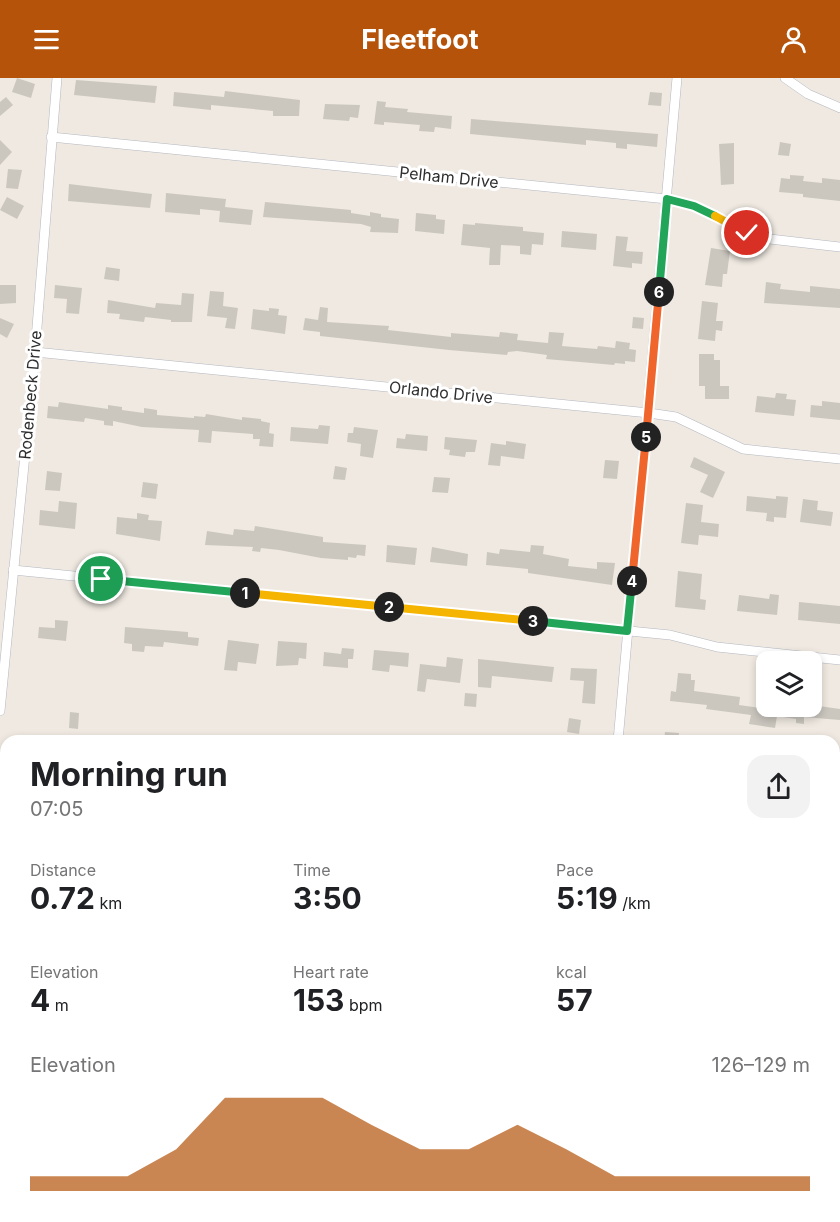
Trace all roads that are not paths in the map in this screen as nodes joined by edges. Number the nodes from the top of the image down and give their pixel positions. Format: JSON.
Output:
{"nodes":[{"id":1,"x":57,"y":78,"type":"edge"},
{"id":2,"x":677,"y":78,"type":"edge"},
{"id":3,"x":785,"y":78,"type":"edge"},
{"id":4,"x":840,"y":108,"type":"edge"},
{"id":5,"x":51,"y":137,"type":"junction"},
{"id":6,"x":667,"y":199,"type":"junction"},
{"id":7,"x":840,"y":247,"type":"edge"},
{"id":8,"x":35,"y":352,"type":"junction"},
{"id":9,"x":649,"y":413,"type":"junction"},
{"id":10,"x":840,"y":459,"type":"edge"},
{"id":11,"x":13,"y":570,"type":"junction"},
{"id":12,"x":627,"y":631,"type":"junction"},
{"id":13,"x":840,"y":660,"type":"edge"},
{"id":14,"x":0,"y":711,"type":"edge"},
{"id":15,"x":618,"y":735,"type":"edge"}],
"edges":[{"from":1,"to":5,"type":"street","name":"Rodenbeck Drive"},
{"from":2,"to":6,"type":"street"},
{"from":3,"to":4,"type":"street"},
{"from":5,"to":6,"type":"street","name":"Pelham Drive"},
{"from":5,"to":8,"type":"street","name":"Rodenbeck Drive"},
{"from":6,"to":7,"type":"street","name":"Pelham Drive"},
{"from":6,"to":9,"type":"street"},
{"from":8,"to":9,"type":"street","name":"Orlando Drive"},
{"from":8,"to":11,"type":"street","name":"Rodenbeck Drive"},
{"from":9,"to":10,"type":"street","name":"Orlando Drive"},
{"from":9,"to":12,"type":"street"},
{"from":11,"to":12,"type":"street"},
{"from":11,"to":14,"type":"street","name":"Rodenbeck Drive"},
{"from":12,"to":13,"type":"street"},
{"from":12,"to":15,"type":"street"}]}
